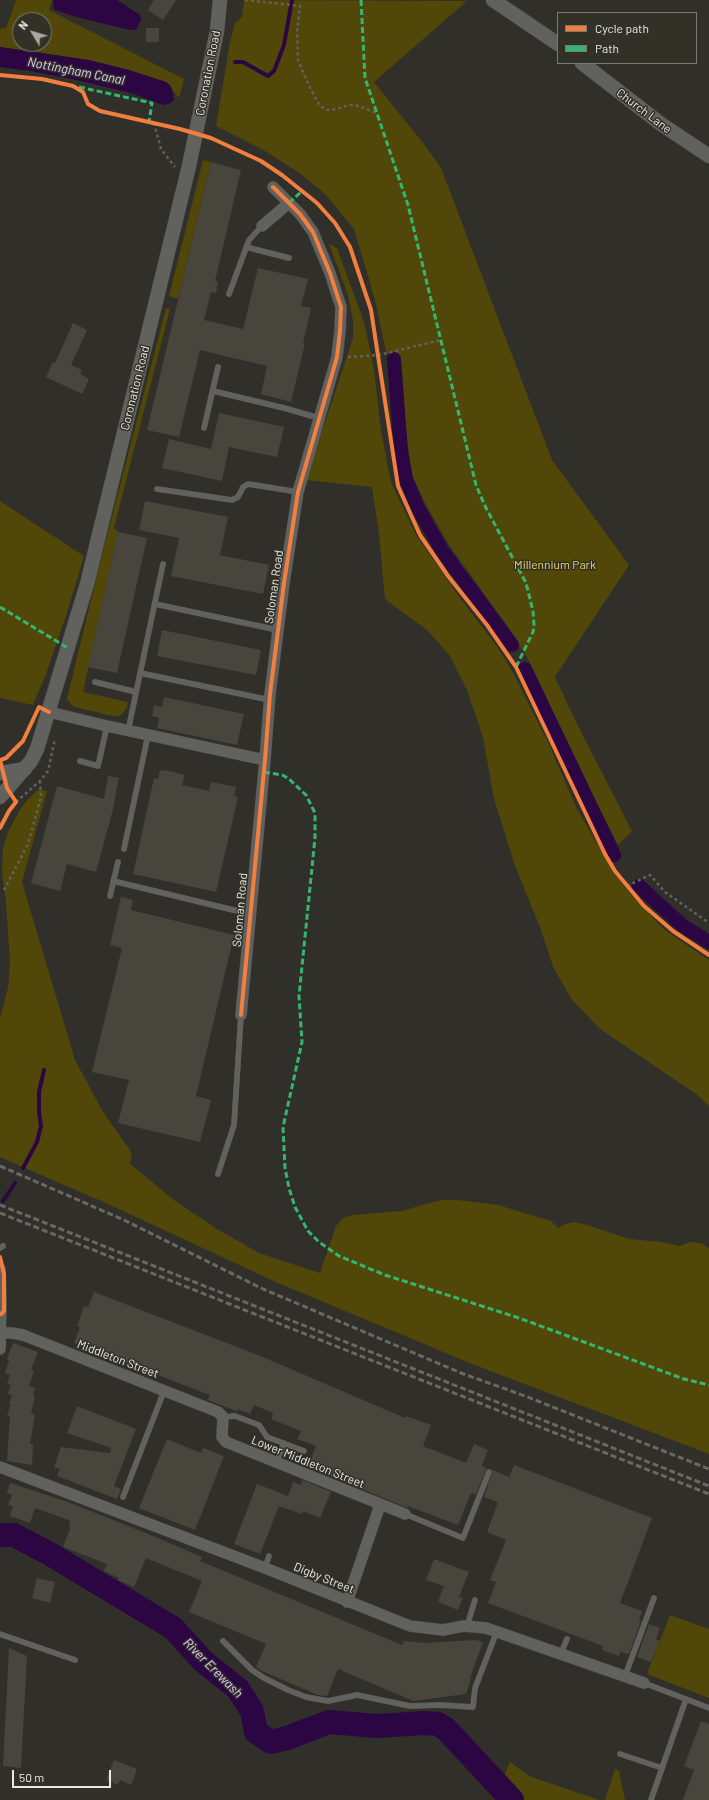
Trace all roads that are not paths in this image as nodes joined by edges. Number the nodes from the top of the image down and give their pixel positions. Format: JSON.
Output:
{"nodes":[{"id":1,"x":220,"y":0,"type":"edge"},
{"id":2,"x":493,"y":0,"type":"edge"},
{"id":3,"x":557,"y":43,"type":"edge"},
{"id":4,"x":583,"y":64,"type":"edge"},
{"id":5,"x":709,"y":156,"type":"edge"},
{"id":6,"x":273,"y":188,"type":"dead end"},
{"id":7,"x":290,"y":203,"type":"junction"},
{"id":8,"x":262,"y":226,"type":"joint"},
{"id":9,"x":246,"y":247,"type":"junction"},
{"id":10,"x":289,"y":258,"type":"dead end"},
{"id":11,"x":229,"y":294,"type":"dead end"},
{"id":12,"x":218,"y":367,"type":"dead end"},
{"id":13,"x":213,"y":392,"type":"junction"},
{"id":14,"x":319,"y":418,"type":"junction"},
{"id":15,"x":204,"y":428,"type":"dead end"},
{"id":16,"x":157,"y":489,"type":"dead end"},
{"id":17,"x":298,"y":492,"type":"junction"},
{"id":18,"x":163,"y":564,"type":"dead end"},
{"id":19,"x":155,"y":604,"type":"junction"},
{"id":20,"x":278,"y":630,"type":"junction"},
{"id":21,"x":140,"y":673,"type":"junction"},
{"id":22,"x":95,"y":682,"type":"dead end"},
{"id":23,"x":136,"y":692,"type":"junction"},
{"id":24,"x":270,"y":700,"type":"junction"},
{"id":25,"x":49,"y":712,"type":"junction"},
{"id":26,"x":107,"y":726,"type":"junction"},
{"id":27,"x":128,"y":731,"type":"junction"},
{"id":28,"x":148,"y":735,"type":"junction"},
{"id":29,"x":265,"y":760,"type":"junction"},
{"id":30,"x":80,"y":761,"type":"dead end"},
{"id":31,"x":24,"y":769,"type":"junction"},
{"id":32,"x":0,"y":773,"type":"edge"},
{"id":33,"x":4,"y":792,"type":"edge"},
{"id":34,"x":124,"y":849,"type":"dead end"},
{"id":35,"x":118,"y":862,"type":"dead end"},
{"id":36,"x":114,"y":881,"type":"junction"},
{"id":37,"x":110,"y":896,"type":"dead end"},
{"id":38,"x":250,"y":914,"type":"junction"},
{"id":39,"x":241,"y":1015,"type":"joint"},
{"id":40,"x":218,"y":1174,"type":"dead end"},
{"id":41,"x":0,"y":1269,"type":"edge"},
{"id":42,"x":1,"y":1333,"type":"edge"},
{"id":43,"x":0,"y":1349,"type":"edge"},
{"id":44,"x":164,"y":1390,"type":"junction"},
{"id":45,"x":223,"y":1417,"type":"junction"},
{"id":46,"x":284,"y":1443,"type":"junction"},
{"id":47,"x":304,"y":1451,"type":"dead end"},
{"id":48,"x":276,"y":1463,"type":"junction"},
{"id":49,"x":0,"y":1467,"type":"edge"},
{"id":50,"x":489,"y":1472,"type":"dead end"},
{"id":51,"x":123,"y":1498,"type":"dead end"},
{"id":52,"x":380,"y":1505,"type":"junction"},
{"id":53,"x":405,"y":1514,"type":"joint"},
{"id":54,"x":269,"y":1556,"type":"dead end"},
{"id":55,"x":265,"y":1568,"type":"junction"},
{"id":56,"x":654,"y":1598,"type":"dead end"},
{"id":57,"x":475,"y":1600,"type":"dead end"},
{"id":58,"x":347,"y":1602,"type":"junction"},
{"id":59,"x":467,"y":1626,"type":"junction"},
{"id":60,"x":497,"y":1631,"type":"junction"},
{"id":61,"x":0,"y":1634,"type":"edge"},
{"id":62,"x":567,"y":1639,"type":"dead end"},
{"id":63,"x":223,"y":1641,"type":"dead end"},
{"id":64,"x":562,"y":1653,"type":"junction"},
{"id":65,"x":75,"y":1660,"type":"dead end"},
{"id":66,"x":625,"y":1676,"type":"junction"},
{"id":67,"x":644,"y":1683,"type":"joint"},
{"id":68,"x":686,"y":1699,"type":"junction"},
{"id":69,"x":709,"y":1708,"type":"edge"},
{"id":70,"x":620,"y":1754,"type":"dead end"},
{"id":71,"x":662,"y":1768,"type":"junction"},
{"id":72,"x":651,"y":1800,"type":"edge"}],
"edges":[{"from":1,"to":25,"type":"street","name":"Coronation Road"},
{"from":2,"to":3,"type":"street"},
{"from":4,"to":5,"type":"street","name":"Church Lane"},
{"from":6,"to":7,"type":"street","name":"Soloman Road"},
{"from":7,"to":8,"type":"street"},
{"from":7,"to":14,"type":"street","name":"Soloman Road"},
{"from":8,"to":9,"type":"lane"},
{"from":9,"to":10,"type":"lane"},
{"from":9,"to":11,"type":"lane"},
{"from":12,"to":13,"type":"lane"},
{"from":13,"to":14,"type":"lane"},
{"from":13,"to":15,"type":"lane"},
{"from":14,"to":17,"type":"street","name":"Soloman Road"},
{"from":16,"to":17,"type":"lane"},
{"from":17,"to":20,"type":"street","name":"Soloman Road"},
{"from":18,"to":19,"type":"lane"},
{"from":19,"to":20,"type":"lane"},
{"from":19,"to":21,"type":"lane"},
{"from":20,"to":24,"type":"street","name":"Soloman Road"},
{"from":21,"to":23,"type":"lane"},
{"from":21,"to":24,"type":"lane"},
{"from":22,"to":23,"type":"lane"},
{"from":23,"to":27,"type":"lane"},
{"from":24,"to":29,"type":"street","name":"Soloman Road"},
{"from":25,"to":26,"type":"street"},
{"from":25,"to":31,"type":"street","name":"Coronation Road"},
{"from":26,"to":27,"type":"street"},
{"from":26,"to":30,"type":"lane"},
{"from":27,"to":28,"type":"street"},
{"from":28,"to":29,"type":"street"},
{"from":28,"to":34,"type":"lane"},
{"from":29,"to":38,"type":"street","name":"Soloman Road"},
{"from":31,"to":32,"type":"street"},
{"from":31,"to":33,"type":"street","name":"Coronation Road"},
{"from":35,"to":36,"type":"lane"},
{"from":36,"to":37,"type":"lane"},
{"from":36,"to":38,"type":"lane"},
{"from":38,"to":39,"type":"street","name":"Soloman Road"},
{"from":39,"to":40,"type":"lane"},
{"from":41,"to":42,"type":"street"},
{"from":42,"to":43,"type":"street"},
{"from":42,"to":44,"type":"street","name":"Middleton Street"},
{"from":44,"to":45,"type":"street","name":"Middleton Street"},
{"from":44,"to":51,"type":"lane"},
{"from":45,"to":46,"type":"lane"},
{"from":45,"to":48,"type":"street","name":"Lower Middleton Street"},
{"from":46,"to":47,"type":"lane"},
{"from":46,"to":48,"type":"lane"},
{"from":48,"to":52,"type":"street","name":"Lower Middleton Street"},
{"from":49,"to":55,"type":"street","name":"Digby Street"},
{"from":50,"to":53,"type":"lane"},
{"from":52,"to":53,"type":"street","name":"Lower Middleton Street"},
{"from":52,"to":58,"type":"street"},
{"from":54,"to":55,"type":"lane"},
{"from":55,"to":58,"type":"street","name":"Digby Street"},
{"from":56,"to":66,"type":"lane"},
{"from":57,"to":59,"type":"lane"},
{"from":58,"to":59,"type":"street","name":"Digby Street"},
{"from":59,"to":60,"type":"street","name":"Digby Street"},
{"from":60,"to":63,"type":"lane"},
{"from":60,"to":64,"type":"street","name":"Digby Street"},
{"from":61,"to":65,"type":"lane"},
{"from":62,"to":64,"type":"lane"},
{"from":64,"to":66,"type":"street","name":"Digby Street"},
{"from":66,"to":67,"type":"street","name":"Digby Street"},
{"from":67,"to":68,"type":"lane"},
{"from":68,"to":69,"type":"lane"},
{"from":68,"to":71,"type":"lane"},
{"from":70,"to":71,"type":"lane"},
{"from":71,"to":72,"type":"lane"}]}
